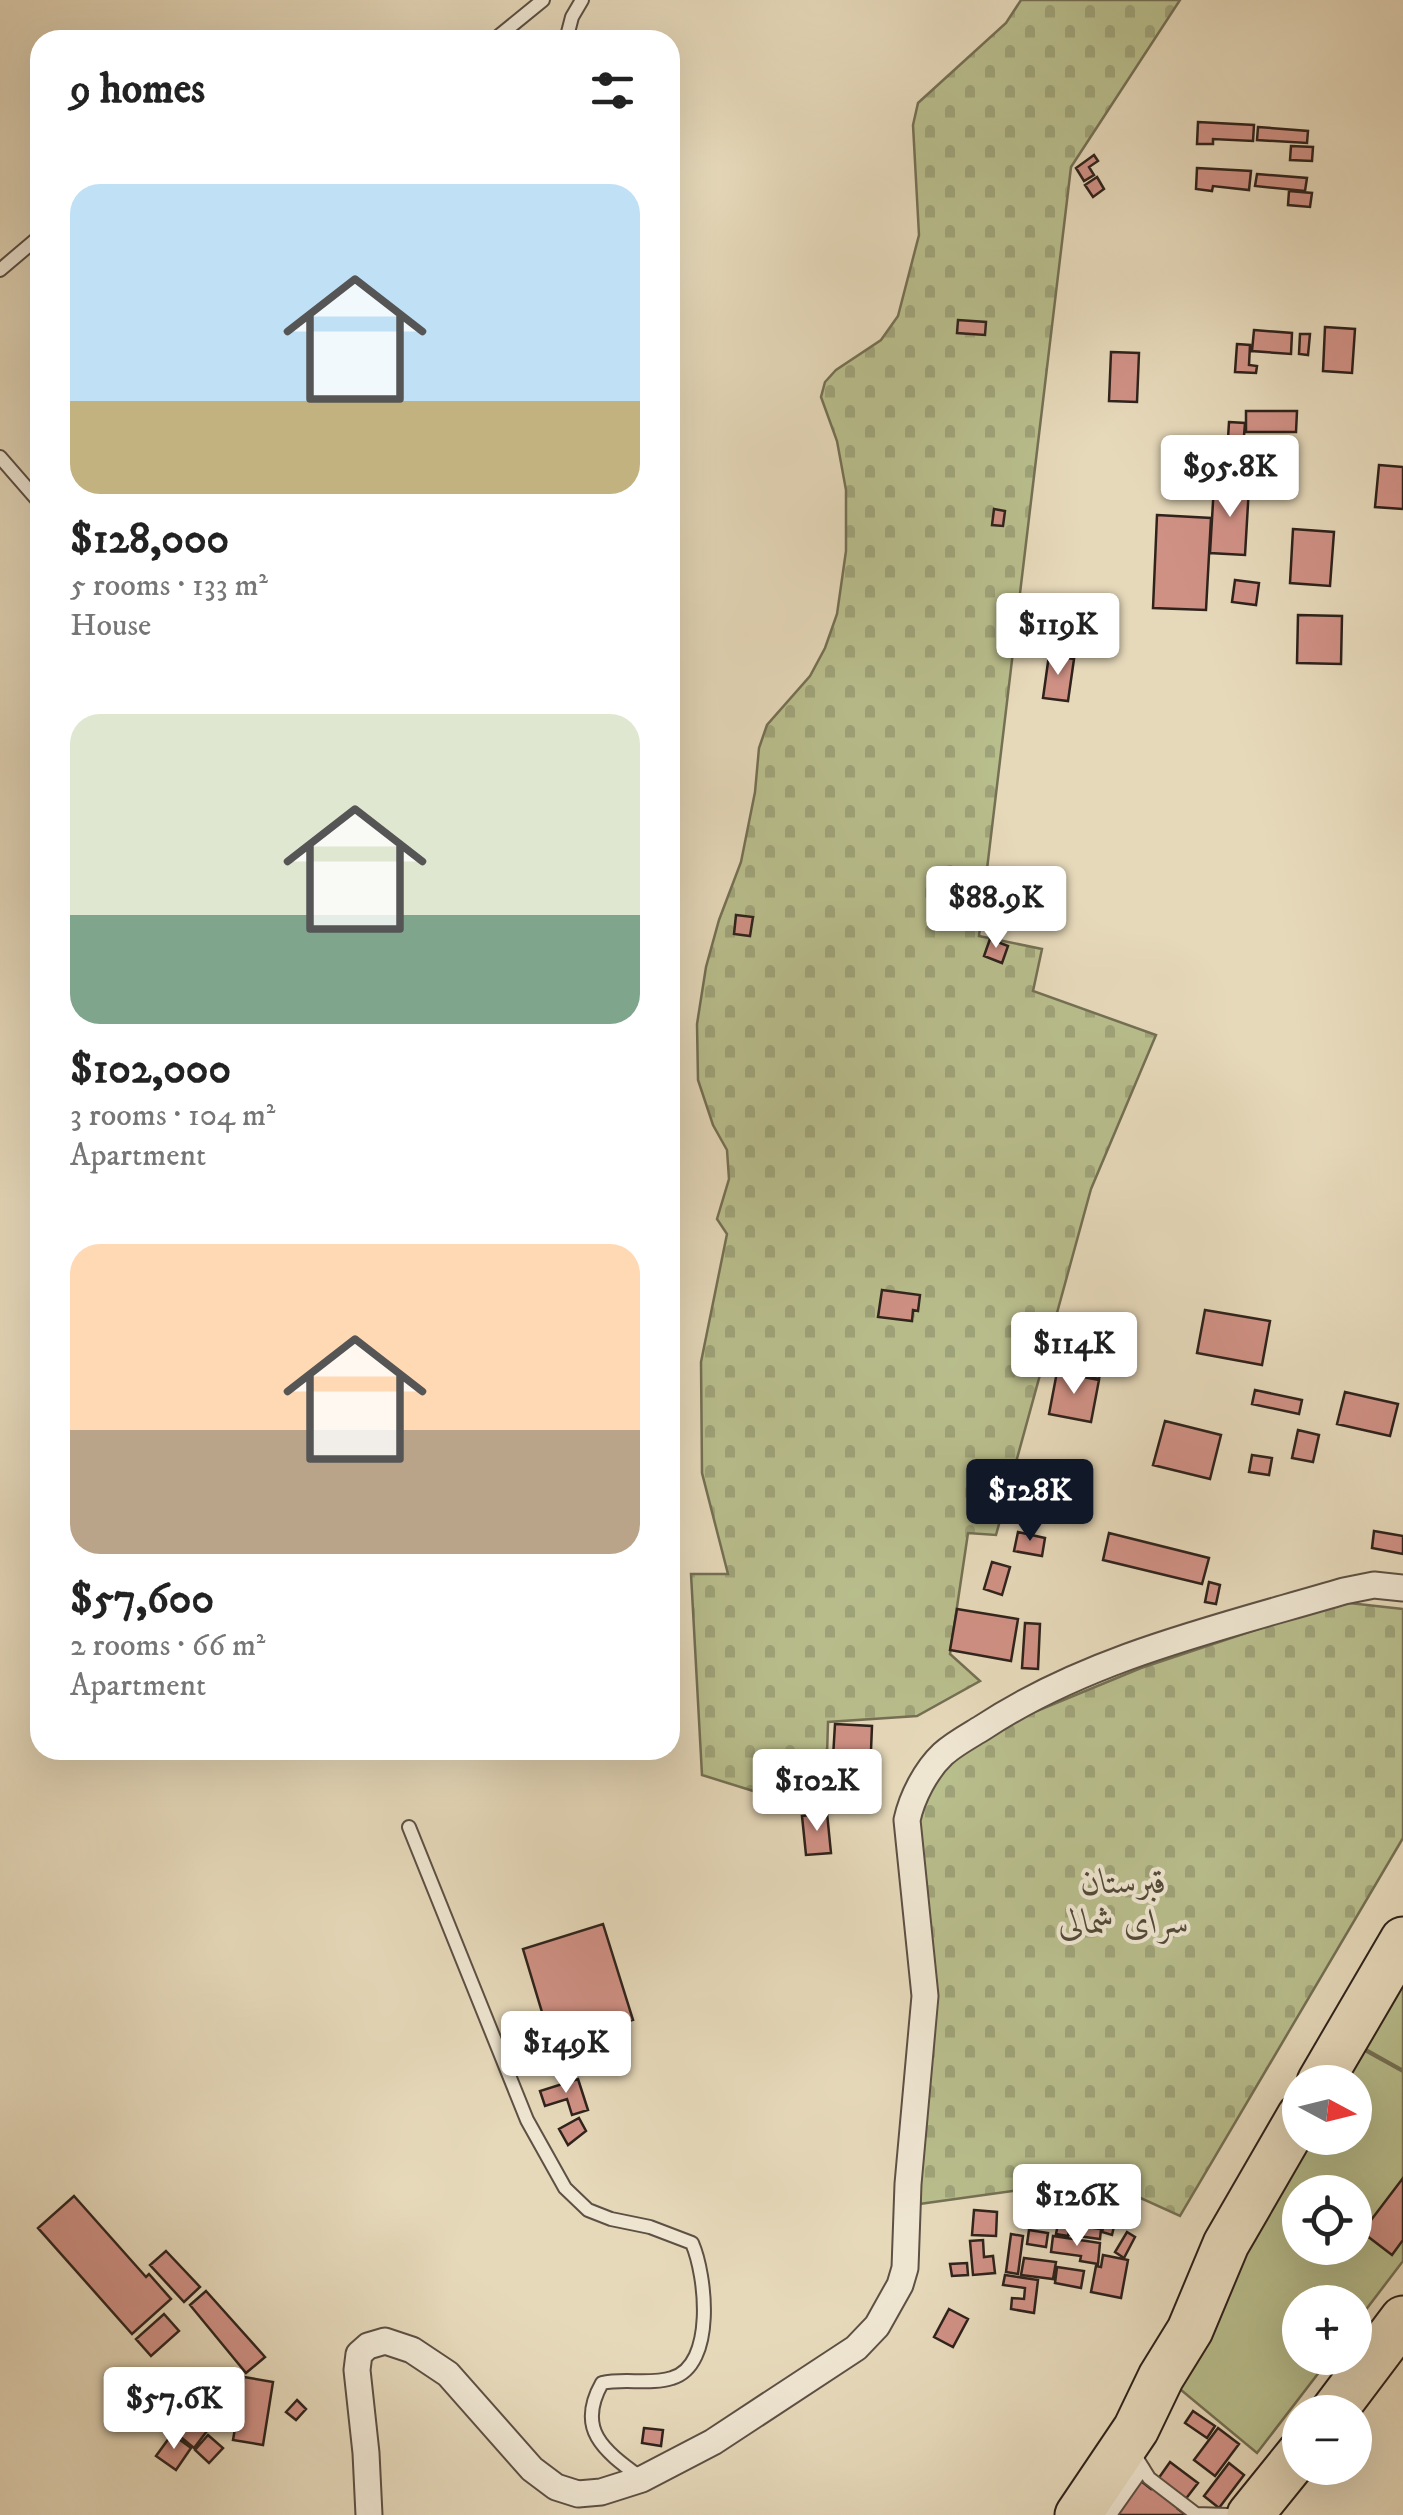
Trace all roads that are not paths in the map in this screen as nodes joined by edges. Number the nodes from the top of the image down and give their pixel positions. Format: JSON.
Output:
{"nodes":[{"id":1,"x":542,"y":0,"type":"edge"},
{"id":2,"x":582,"y":0,"type":"edge"},
{"id":3,"x":506,"y":30,"type":"edge"},
{"id":4,"x":569,"y":30,"type":"edge"},
{"id":5,"x":30,"y":244,"type":"edge"},
{"id":6,"x":0,"y":270,"type":"edge"},
{"id":7,"x":0,"y":458,"type":"edge"},
{"id":8,"x":30,"y":492,"type":"edge"},
{"id":9,"x":1403,"y":1588,"type":"edge"},
{"id":10,"x":409,"y":1827,"type":"dead end"},
{"id":11,"x":1403,"y":1940,"type":"edge"},
{"id":12,"x":1330,"y":2065,"type":"edge"},
{"id":13,"x":1282,"y":2147,"type":"edge"},
{"id":14,"x":1403,"y":2319,"type":"edge"},
{"id":15,"x":1346,"y":2395,"type":"edge"},
{"id":16,"x":1135,"y":2455,"type":"junction"},
{"id":17,"x":1282,"y":2475,"type":"edge"},
{"id":18,"x":642,"y":2479,"type":"junction"},
{"id":19,"x":1196,"y":2514,"type":"edge"},
{"id":20,"x":369,"y":2515,"type":"edge"},
{"id":21,"x":1078,"y":2515,"type":"edge"},
{"id":22,"x":1110,"y":2515,"type":"edge"},
{"id":23,"x":1228,"y":2515,"type":"edge"},
{"id":24,"x":1250,"y":2515,"type":"edge"}],
"edges":[{"from":1,"to":3,"type":"lane"},
{"from":2,"to":4,"type":"lane"},
{"from":5,"to":6,"type":"lane"},
{"from":7,"to":8,"type":"lane"},
{"from":9,"to":18,"type":"street"},
{"from":10,"to":18,"type":"lane"},
{"from":11,"to":12,"type":"highway"},
{"from":13,"to":16,"type":"highway"},
{"from":14,"to":15,"type":"highway"},
{"from":16,"to":19,"type":"lane"},
{"from":16,"to":21,"type":"highway"},
{"from":16,"to":22,"type":"lane"},
{"from":17,"to":24,"type":"highway"},
{"from":18,"to":20,"type":"street"},
{"from":19,"to":23,"type":"lane"}]}
